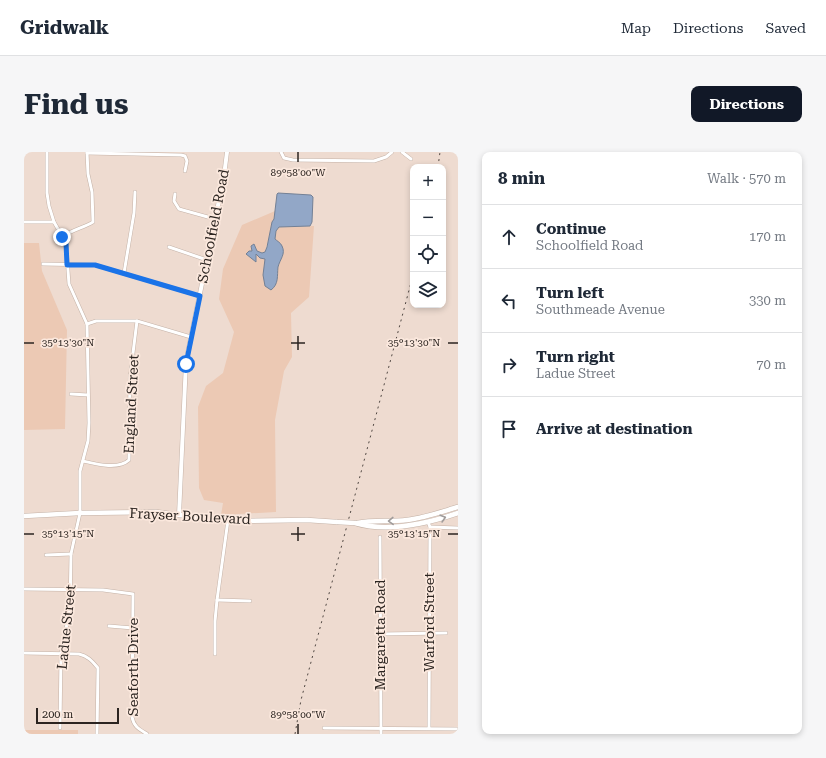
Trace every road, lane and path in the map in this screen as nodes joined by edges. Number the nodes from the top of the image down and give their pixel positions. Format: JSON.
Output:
{"nodes":[{"id":1,"x":47,"y":152,"type":"edge"},
{"id":2,"x":227,"y":152,"type":"edge"},
{"id":3,"x":281,"y":152,"type":"edge"},
{"id":4,"x":392,"y":152,"type":"edge"},
{"id":5,"x":402,"y":152,"type":"edge"},
{"id":6,"x":87,"y":153,"type":"edge"},
{"id":7,"x":411,"y":159,"type":"dead end"},
{"id":8,"x":185,"y":171,"type":"dead end"},
{"id":9,"x":134,"y":192,"type":"dead end"},
{"id":10,"x":175,"y":194,"type":"dead end"},
{"id":11,"x":215,"y":218,"type":"junction"},
{"id":12,"x":24,"y":222,"type":"edge"},
{"id":13,"x":54,"y":222,"type":"junction"},
{"id":14,"x":62,"y":237,"type":"junction"},
{"id":15,"x":169,"y":247,"type":"dead end"},
{"id":16,"x":207,"y":260,"type":"junction"},
{"id":17,"x":43,"y":264,"type":"dead end"},
{"id":18,"x":67,"y":265,"type":"junction"},
{"id":19,"x":124,"y":273,"type":"junction"},
{"id":20,"x":200,"y":296,"type":"junction"},
{"id":21,"x":137,"y":321,"type":"junction"},
{"id":22,"x":87,"y":324,"type":"junction"},
{"id":23,"x":191,"y":337,"type":"junction"},
{"id":24,"x":72,"y":394,"type":"dead end"},
{"id":25,"x":88,"y":395,"type":"junction"},
{"id":26,"x":83,"y":461,"type":"junction"},
{"id":27,"x":458,"y":507,"type":"edge"},
{"id":28,"x":80,"y":513,"type":"junction"},
{"id":29,"x":458,"y":513,"type":"edge"},
{"id":30,"x":179,"y":515,"type":"junction"},
{"id":31,"x":24,"y":516,"type":"edge"},
{"id":32,"x":426,"y":516,"type":"junction"},
{"id":33,"x":228,"y":520,"type":"junction"},
{"id":34,"x":428,"y":522,"type":"junction"},
{"id":35,"x":355,"y":523,"type":"junction"},
{"id":36,"x":430,"y":527,"type":"junction"},
{"id":37,"x":458,"y":528,"type":"edge"},
{"id":38,"x":380,"y":537,"type":"dead end"},
{"id":39,"x":71,"y":554,"type":"junction"},
{"id":40,"x":46,"y":555,"type":"dead end"},
{"id":41,"x":24,"y":589,"type":"edge"},
{"id":42,"x":70,"y":590,"type":"junction"},
{"id":43,"x":217,"y":600,"type":"junction"},
{"id":44,"x":250,"y":601,"type":"dead end"},
{"id":45,"x":109,"y":626,"type":"dead end"},
{"id":46,"x":133,"y":628,"type":"junction"},
{"id":47,"x":429,"y":633,"type":"junction"},
{"id":48,"x":446,"y":633,"type":"dead end"},
{"id":49,"x":380,"y":634,"type":"junction"},
{"id":50,"x":24,"y":653,"type":"edge"},
{"id":51,"x":61,"y":653,"type":"junction"},
{"id":52,"x":215,"y":654,"type":"dead end"},
{"id":53,"x":60,"y":728,"type":"dead end"},
{"id":54,"x":324,"y":728,"type":"dead end"},
{"id":55,"x":331,"y":728,"type":"junction"},
{"id":56,"x":381,"y":728,"type":"junction"},
{"id":57,"x":429,"y":728,"type":"junction"},
{"id":58,"x":458,"y":729,"type":"edge"},
{"id":59,"x":97,"y":734,"type":"edge"},
{"id":60,"x":148,"y":734,"type":"edge"},
{"id":61,"x":331,"y":734,"type":"edge"},
{"id":62,"x":381,"y":734,"type":"edge"}],
"edges":[{"from":1,"to":13,"type":"street","name":"Ladue Street"},
{"from":2,"to":11,"type":"street","name":"Schoolfield Road"},
{"from":3,"to":4,"type":"street"},
{"from":5,"to":7,"type":"street"},
{"from":6,"to":8,"type":"street"},
{"from":6,"to":14,"type":"street"},
{"from":9,"to":19,"type":"street"},
{"from":10,"to":11,"type":"street"},
{"from":11,"to":16,"type":"street","name":"Schoolfield Road"},
{"from":12,"to":13,"type":"street"},
{"from":13,"to":14,"type":"street","name":"Ladue Street"},
{"from":14,"to":18,"type":"street","name":"Ladue Street"},
{"from":15,"to":16,"type":"street"},
{"from":16,"to":20,"type":"street","name":"Schoolfield Road"},
{"from":17,"to":18,"type":"street"},
{"from":18,"to":19,"type":"street"},
{"from":18,"to":22,"type":"street","name":"Ladue Street"},
{"from":19,"to":20,"type":"street"},
{"from":20,"to":23,"type":"street","name":"Schoolfield Road"},
{"from":21,"to":22,"type":"street"},
{"from":21,"to":23,"type":"street"},
{"from":21,"to":26,"type":"street","name":"England Street"},
{"from":22,"to":25,"type":"street","name":"Ladue Street"},
{"from":23,"to":30,"type":"street","name":"Schoolfield Road"},
{"from":24,"to":25,"type":"street"},
{"from":25,"to":26,"type":"street","name":"Ladue Street"},
{"from":26,"to":28,"type":"street","name":"Ladue Street"},
{"from":27,"to":32,"type":"main road"},
{"from":28,"to":30,"type":"main road","name":"Frayser Boulevard"},
{"from":28,"to":31,"type":"main road","name":"Frayser Boulevard"},
{"from":28,"to":39,"type":"street","name":"Ladue Street"},
{"from":34,"to":29,"type":"main road","one_way":true},
{"from":30,"to":33,"type":"main road","name":"Frayser Boulevard"},
{"from":32,"to":34,"type":"street","name":"Warford Street"},
{"from":32,"to":35,"type":"main road","one_way":true},
{"from":33,"to":35,"type":"main road","name":"Frayser Boulevard","bridge":true},
{"from":33,"to":43,"type":"street"},
{"from":34,"to":35,"type":"main road"},
{"from":34,"to":36,"type":"street","name":"Warford Street"},
{"from":36,"to":37,"type":"street"},
{"from":36,"to":47,"type":"street","name":"Warford Street"},
{"from":38,"to":49,"type":"street","name":"Margaretta Road"},
{"from":39,"to":40,"type":"street"},
{"from":39,"to":42,"type":"street","name":"Ladue Street"},
{"from":41,"to":42,"type":"street"},
{"from":42,"to":46,"type":"street","name":"Seaforth Drive"},
{"from":42,"to":51,"type":"street","name":"Ladue Street"},
{"from":43,"to":44,"type":"street"},
{"from":43,"to":52,"type":"street"},
{"from":45,"to":46,"type":"street"},
{"from":46,"to":60,"type":"street","name":"Seaforth Drive"},
{"from":47,"to":48,"type":"street"},
{"from":47,"to":49,"type":"street"},
{"from":47,"to":57,"type":"street","name":"Warford Street"},
{"from":49,"to":56,"type":"street","name":"Margaretta Road"},
{"from":50,"to":51,"type":"street"},
{"from":51,"to":53,"type":"street","name":"Ladue Street"},
{"from":51,"to":59,"type":"street"},
{"from":54,"to":55,"type":"street"},
{"from":55,"to":56,"type":"street"},
{"from":55,"to":61,"type":"street"},
{"from":56,"to":57,"type":"street"},
{"from":56,"to":62,"type":"street","name":"Margaretta Road"},
{"from":57,"to":58,"type":"street"}]}
